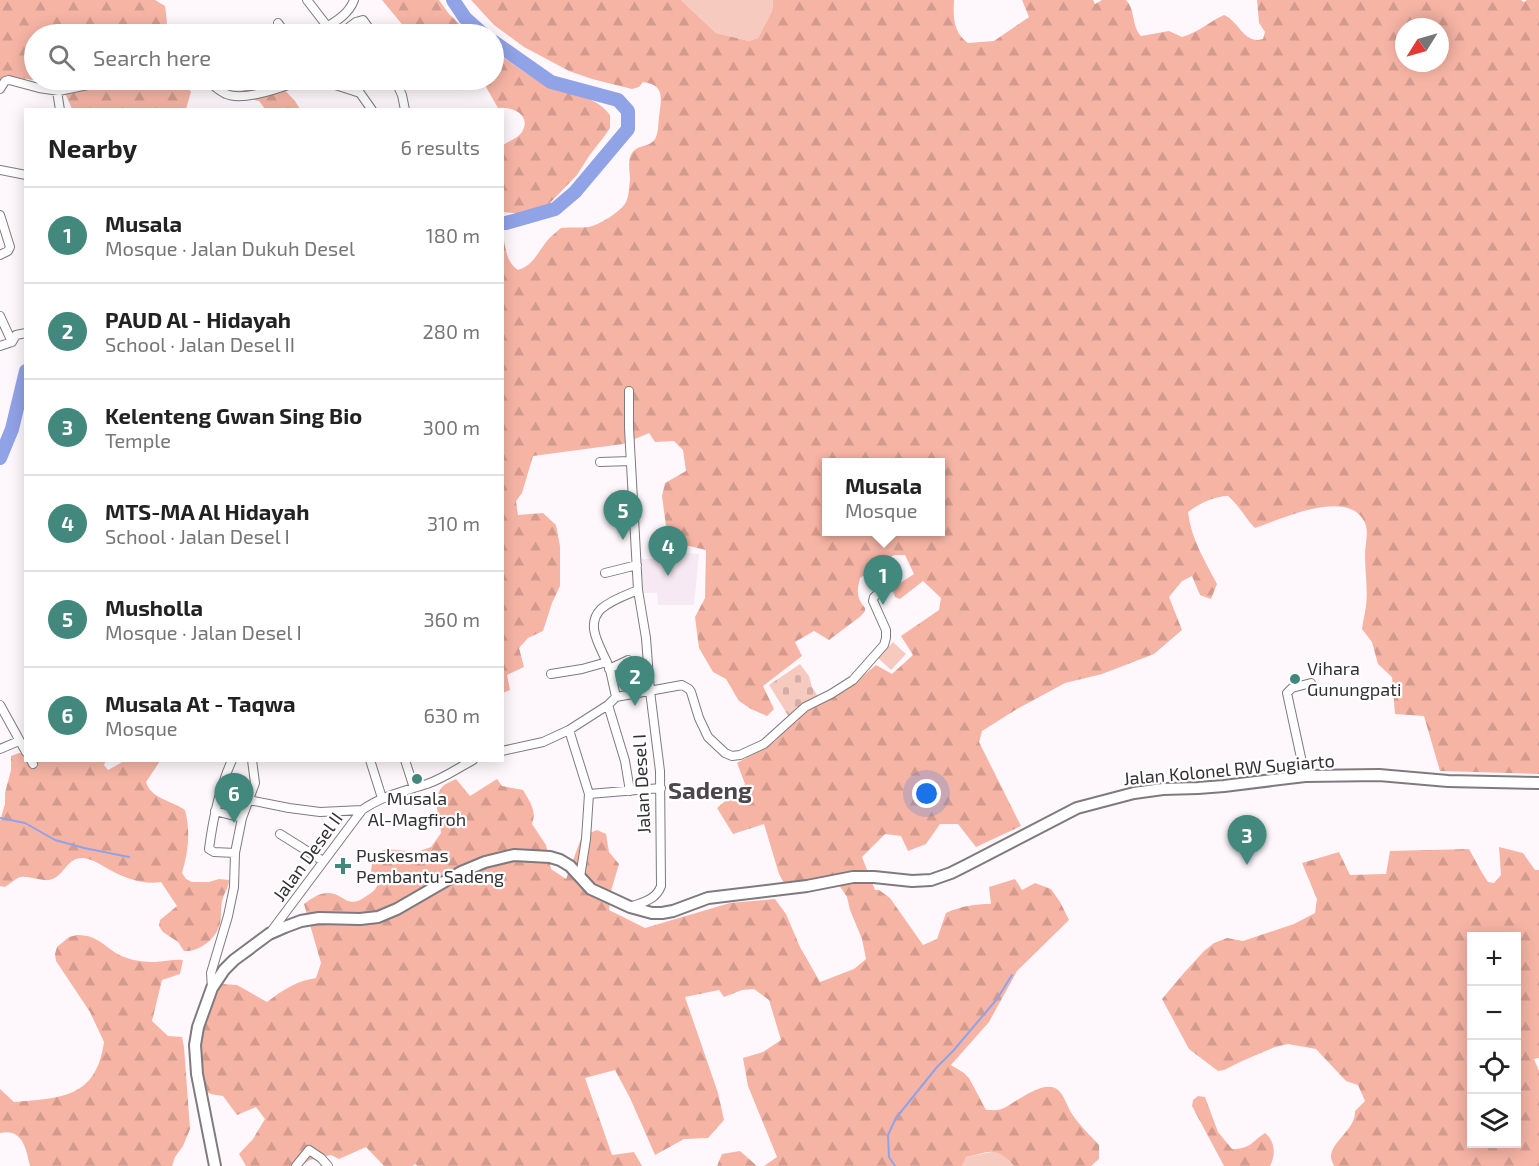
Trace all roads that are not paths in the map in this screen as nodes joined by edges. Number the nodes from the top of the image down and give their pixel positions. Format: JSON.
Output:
{"nodes":[{"id":1,"x":308,"y":0,"type":"edge"},
{"id":2,"x":354,"y":0,"type":"edge"},
{"id":3,"x":356,"y":22,"type":"joint"},
{"id":4,"x":326,"y":24,"type":"edge"},
{"id":5,"x":330,"y":24,"type":"edge"},
{"id":6,"x":353,"y":24,"type":"edge"},
{"id":7,"x":366,"y":24,"type":"edge"},
{"id":8,"x":24,"y":84,"type":"edge"},
{"id":9,"x":0,"y":89,"type":"edge"},
{"id":10,"x":51,"y":90,"type":"edge"},
{"id":11,"x":62,"y":90,"type":"edge"},
{"id":12,"x":219,"y":90,"type":"edge"},
{"id":13,"x":272,"y":90,"type":"edge"},
{"id":14,"x":351,"y":90,"type":"edge"},
{"id":15,"x":358,"y":90,"type":"edge"},
{"id":16,"x":399,"y":90,"type":"edge"},
{"id":17,"x":57,"y":91,"type":"junction"},
{"id":18,"x":360,"y":93,"type":"junction"},
{"id":19,"x":60,"y":108,"type":"edge"},
{"id":20,"x":371,"y":108,"type":"edge"},
{"id":21,"x":404,"y":108,"type":"edge"},
{"id":22,"x":0,"y":170,"type":"edge"},
{"id":23,"x":24,"y":175,"type":"edge"},
{"id":24,"x":0,"y":215,"type":"edge"},
{"id":25,"x":0,"y":255,"type":"edge"},
{"id":26,"x":0,"y":316,"type":"edge"},
{"id":27,"x":24,"y":334,"type":"edge"},
{"id":28,"x":14,"y":338,"type":"junction"},
{"id":29,"x":0,"y":346,"type":"edge"},
{"id":30,"x":628,"y":391,"type":"dead end"},
{"id":31,"x":631,"y":461,"type":"junction"},
{"id":32,"x":600,"y":462,"type":"dead end"},
{"id":33,"x":637,"y":565,"type":"junction"},
{"id":34,"x":605,"y":573,"type":"dead end"},
{"id":35,"x":886,"y":587,"type":"dead end"},
{"id":36,"x":638,"y":590,"type":"junction"},
{"id":37,"x":628,"y":660,"type":"dead end"},
{"id":38,"x":608,"y":665,"type":"junction"},
{"id":39,"x":551,"y":674,"type":"dead end"},
{"id":40,"x":1311,"y":683,"type":"dead end"},
{"id":41,"x":650,"y":691,"type":"junction"},
{"id":42,"x":616,"y":697,"type":"junction"},
{"id":43,"x":0,"y":705,"type":"edge"},
{"id":44,"x":608,"y":705,"type":"junction"},
{"id":45,"x":569,"y":730,"type":"junction"},
{"id":46,"x":19,"y":741,"type":"junction"},
{"id":47,"x":0,"y":749,"type":"edge"},
{"id":48,"x":24,"y":749,"type":"edge"},
{"id":49,"x":504,"y":751,"type":"edge"},
{"id":50,"x":231,"y":762,"type":"edge"},
{"id":51,"x":252,"y":762,"type":"edge"},
{"id":52,"x":371,"y":762,"type":"edge"},
{"id":53,"x":406,"y":762,"type":"edge"},
{"id":54,"x":470,"y":762,"type":"edge"},
{"id":55,"x":1305,"y":776,"type":"junction"},
{"id":56,"x":1539,"y":783,"type":"edge"},
{"id":57,"x":414,"y":788,"type":"junction"},
{"id":58,"x":661,"y":788,"type":"junction"},
{"id":59,"x":630,"y":791,"type":"junction"},
{"id":60,"x":589,"y":794,"type":"junction"},
{"id":61,"x":382,"y":798,"type":"junction"},
{"id":62,"x":249,"y":800,"type":"junction"},
{"id":63,"x":362,"y":810,"type":"junction"},
{"id":64,"x":215,"y":811,"type":"junction"},
{"id":65,"x":242,"y":818,"type":"junction"},
{"id":66,"x":280,"y":834,"type":"dead end"},
{"id":67,"x":236,"y":853,"type":"junction"},
{"id":68,"x":323,"y":861,"type":"junction"},
{"id":69,"x":580,"y":877,"type":"junction"},
{"id":70,"x":630,"y":907,"type":"junction"},
{"id":71,"x":269,"y":934,"type":"junction"},
{"id":72,"x":212,"y":988,"type":"junction"},
{"id":73,"x":214,"y":1166,"type":"edge"},
{"id":74,"x":296,"y":1166,"type":"edge"},
{"id":75,"x":328,"y":1166,"type":"edge"}],
"edges":[{"from":1,"to":4,"type":"street"},
{"from":2,"to":5,"type":"street"},
{"from":3,"to":6,"type":"street"},
{"from":3,"to":7,"type":"street"},
{"from":8,"to":9,"type":"street"},
{"from":10,"to":17,"type":"street"},
{"from":11,"to":17,"type":"street"},
{"from":12,"to":13,"type":"street"},
{"from":14,"to":18,"type":"street"},
{"from":15,"to":18,"type":"street"},
{"from":16,"to":21,"type":"street"},
{"from":17,"to":19,"type":"street"},
{"from":18,"to":20,"type":"street"},
{"from":22,"to":23,"type":"street"},
{"from":24,"to":25,"type":"street"},
{"from":26,"to":28,"type":"street"},
{"from":27,"to":28,"type":"street"},
{"from":28,"to":29,"type":"street"},
{"from":30,"to":31,"type":"street","name":"Jalan Desel I"},
{"from":31,"to":32,"type":"street"},
{"from":31,"to":33,"type":"street","name":"Jalan Desel I"},
{"from":33,"to":34,"type":"street"},
{"from":33,"to":36,"type":"street","name":"Jalan Desel I"},
{"from":35,"to":41,"type":"street"},
{"from":36,"to":38,"type":"street"},
{"from":36,"to":41,"type":"street","name":"Jalan Desel I"},
{"from":37,"to":38,"type":"street"},
{"from":38,"to":39,"type":"street"},
{"from":38,"to":42,"type":"street"},
{"from":40,"to":55,"type":"street"},
{"from":41,"to":42,"type":"street"},
{"from":41,"to":58,"type":"street","name":"Jalan Desel I"},
{"from":42,"to":44,"type":"street"},
{"from":43,"to":46,"type":"street"},
{"from":44,"to":45,"type":"street"},
{"from":44,"to":59,"type":"street"},
{"from":45,"to":49,"type":"street"},
{"from":45,"to":60,"type":"street"},
{"from":46,"to":47,"type":"street"},
{"from":46,"to":48,"type":"street"},
{"from":50,"to":64,"type":"street"},
{"from":51,"to":62,"type":"street"},
{"from":52,"to":61,"type":"street"},
{"from":53,"to":57,"type":"street"},
{"from":54,"to":57,"type":"street","name":"Jalan Desel II"},
{"from":55,"to":56,"type":"main road","name":"Jalan Kolonel RW Sugiarto"},
{"from":55,"to":70,"type":"main road","name":"Jalan Kolonel RW Sugiarto"},
{"from":57,"to":61,"type":"street","name":"Jalan Desel II"},
{"from":58,"to":59,"type":"street"},
{"from":58,"to":70,"type":"street","name":"Jalan Desel I"},
{"from":59,"to":60,"type":"street"},
{"from":60,"to":69,"type":"street"},
{"from":61,"to":63,"type":"street","name":"Jalan Desel II"},
{"from":62,"to":63,"type":"street"},
{"from":62,"to":65,"type":"street"},
{"from":63,"to":68,"type":"street","name":"Jalan Desel II"},
{"from":64,"to":65,"type":"street"},
{"from":64,"to":67,"type":"street"},
{"from":65,"to":67,"type":"street"},
{"from":66,"to":68,"type":"street"},
{"from":67,"to":72,"type":"street"},
{"from":68,"to":71,"type":"street","name":"Jalan Desel II"},
{"from":69,"to":70,"type":"main road","name":"Jalan Kolonel RW Sugiarto"},
{"from":69,"to":71,"type":"main road","name":"Jalan Kolonel RW Sugiarto"},
{"from":71,"to":72,"type":"main road","name":"Jalan Kolonel RW Sugiarto"},
{"from":72,"to":73,"type":"main road","name":"Jalan Kolonel RW Sugiarto"},
{"from":74,"to":75,"type":"street"}]}
